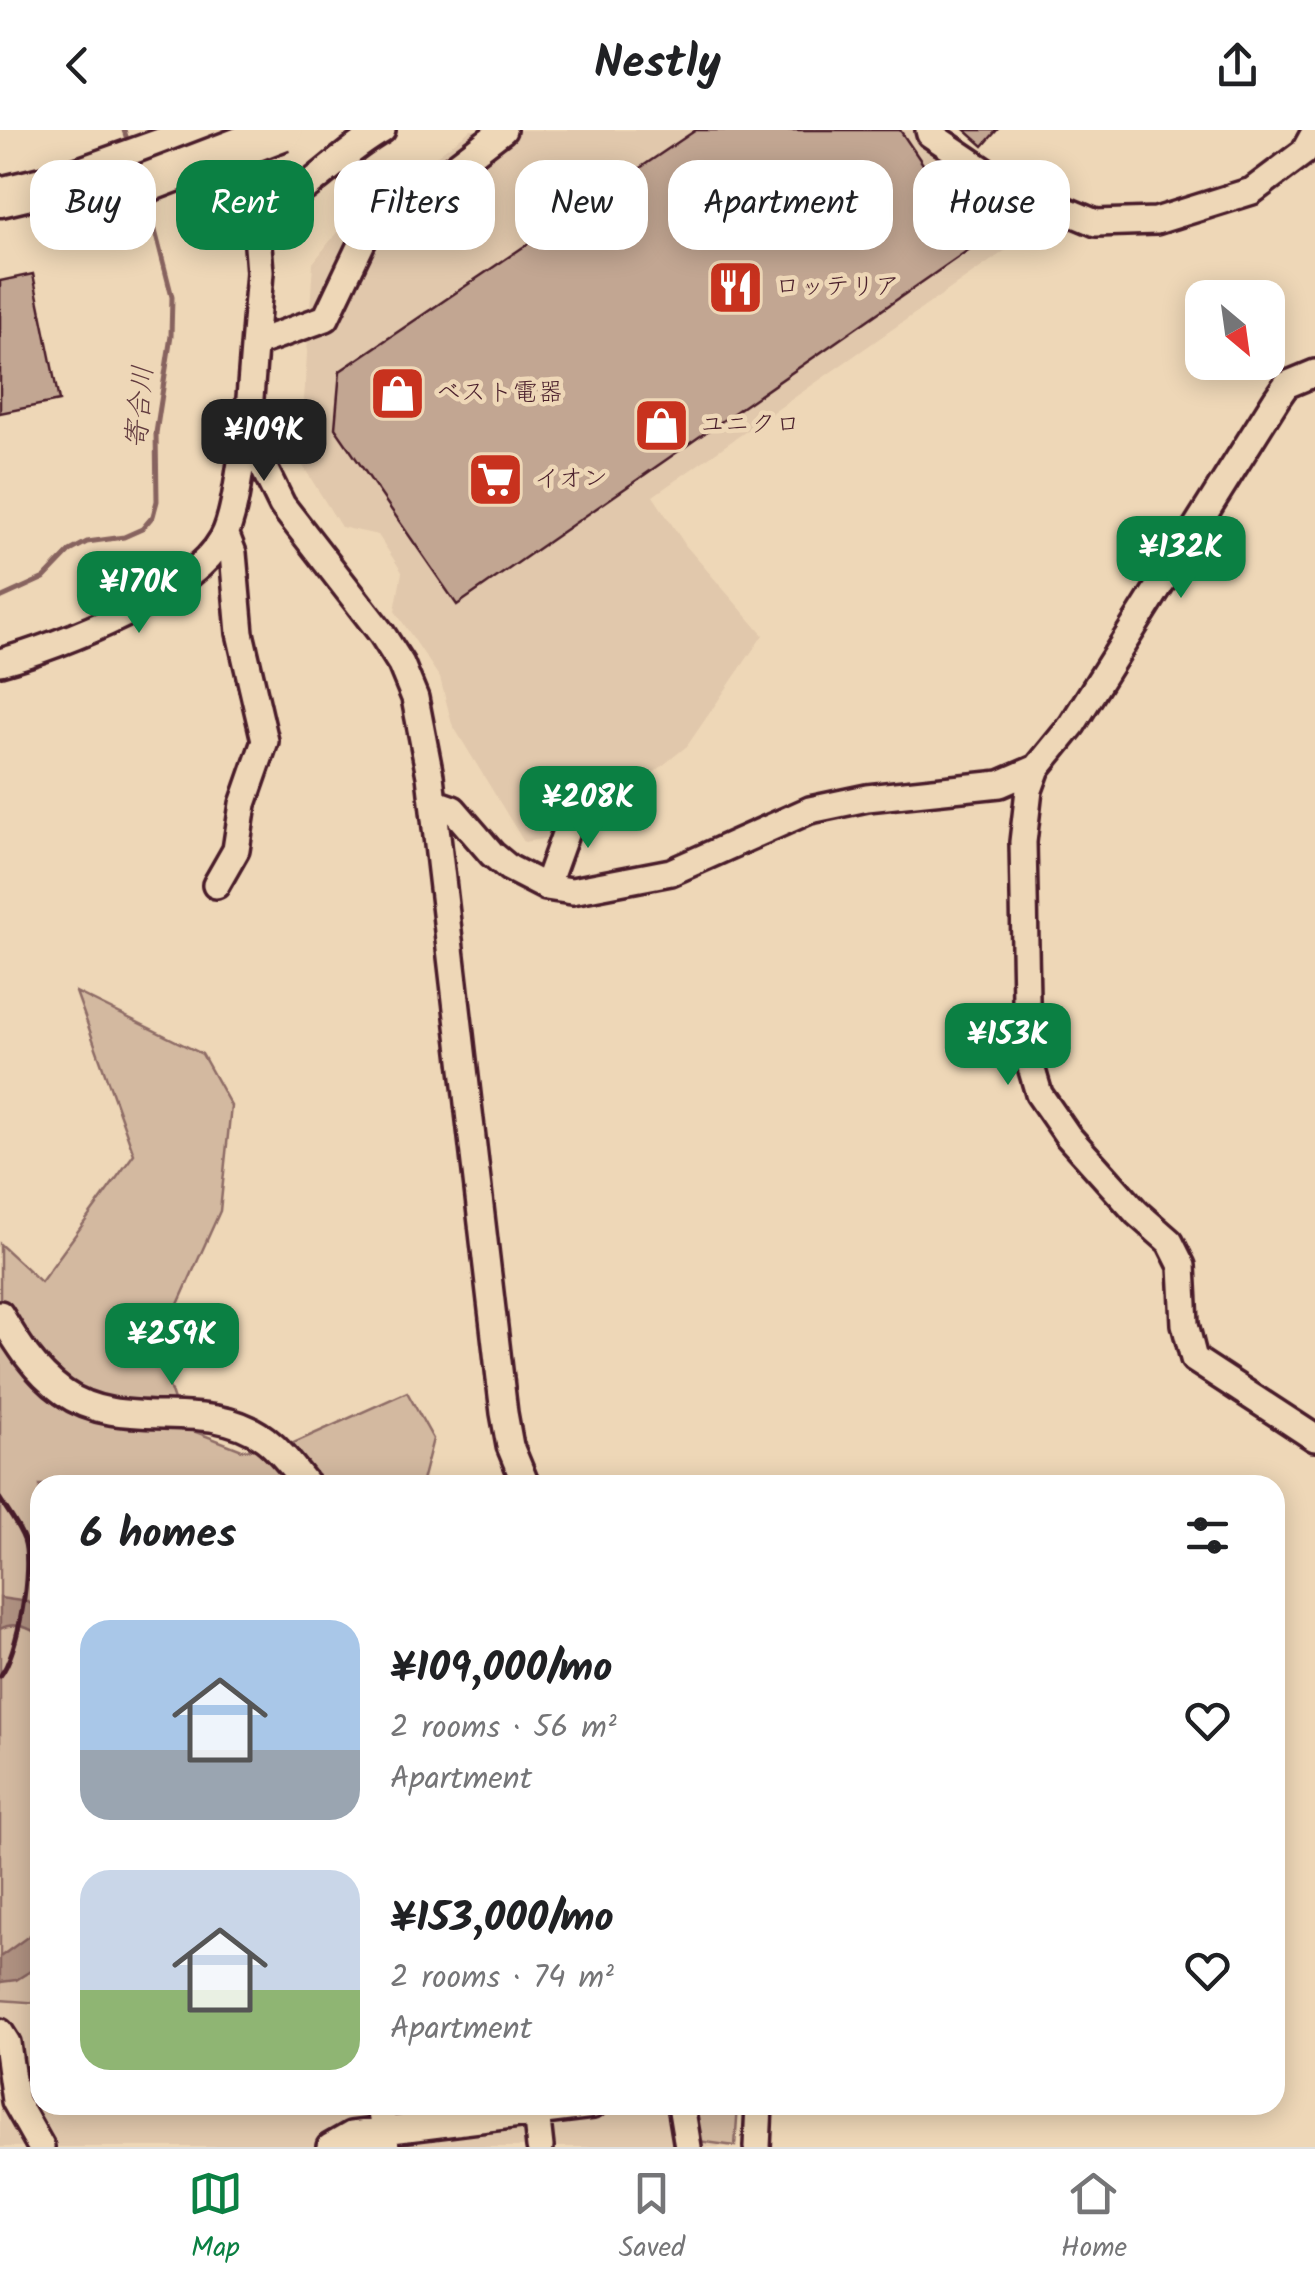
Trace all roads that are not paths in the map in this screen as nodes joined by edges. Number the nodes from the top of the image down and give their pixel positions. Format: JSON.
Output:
{"nodes":[{"id":1,"x":213,"y":130,"type":"edge"},
{"id":2,"x":248,"y":130,"type":"edge"},
{"id":3,"x":283,"y":130,"type":"edge"},
{"id":4,"x":382,"y":130,"type":"edge"},
{"id":5,"x":503,"y":130,"type":"edge"},
{"id":6,"x":930,"y":130,"type":"edge"},
{"id":7,"x":1315,"y":132,"type":"edge"},
{"id":8,"x":156,"y":160,"type":"edge"},
{"id":9,"x":251,"y":160,"type":"edge"},
{"id":10,"x":156,"y":168,"type":"edge"},
{"id":11,"x":314,"y":183,"type":"edge"},
{"id":12,"x":30,"y":192,"type":"edge"},
{"id":13,"x":0,"y":197,"type":"edge"},
{"id":14,"x":30,"y":211,"type":"edge"},
{"id":15,"x":0,"y":222,"type":"edge"},
{"id":16,"x":258,"y":250,"type":"edge"},
{"id":17,"x":256,"y":343,"type":"junction"},
{"id":18,"x":1315,"y":372,"type":"edge"},
{"id":19,"x":248,"y":423,"type":"junction"},
{"id":20,"x":226,"y":535,"type":"junction"},
{"id":21,"x":0,"y":662,"type":"edge"},
{"id":22,"x":1037,"y":768,"type":"junction"},
{"id":23,"x":433,"y":802,"type":"junction"},
{"id":24,"x":566,"y":807,"type":"dead end"},
{"id":25,"x":216,"y":884,"type":"dead end"},
{"id":26,"x":546,"y":887,"type":"junction"},
{"id":27,"x":0,"y":1314,"type":"edge"},
{"id":28,"x":1315,"y":1438,"type":"edge"},
{"id":29,"x":299,"y":1475,"type":"edge"},
{"id":30,"x":522,"y":1475,"type":"edge"},
{"id":31,"x":0,"y":2032,"type":"edge"},
{"id":32,"x":381,"y":2115,"type":"edge"},
{"id":33,"x":515,"y":2115,"type":"edge"},
{"id":34,"x":536,"y":2115,"type":"edge"},
{"id":35,"x":683,"y":2115,"type":"edge"},
{"id":36,"x":758,"y":2115,"type":"edge"},
{"id":37,"x":385,"y":2140,"type":"edge"},
{"id":38,"x":41,"y":2147,"type":"edge"},
{"id":39,"x":330,"y":2147,"type":"edge"},
{"id":40,"x":540,"y":2147,"type":"edge"},
{"id":41,"x":688,"y":2147,"type":"edge"},
{"id":42,"x":756,"y":2147,"type":"edge"}],
"edges":[{"from":1,"to":8,"type":"highway"},
{"from":2,"to":9,"type":"street"},
{"from":3,"to":10,"type":"highway","bridge":true},
{"from":4,"to":11,"type":"street"},
{"from":5,"to":17,"type":"street"},
{"from":6,"to":7,"type":"street"},
{"from":12,"to":13,"type":"highway"},
{"from":14,"to":15,"type":"highway"},
{"from":16,"to":17,"type":"street"},
{"from":17,"to":19,"type":"street"},
{"from":18,"to":22,"type":"street"},
{"from":19,"to":20,"type":"street"},
{"from":19,"to":23,"type":"street"},
{"from":20,"to":21,"type":"street"},
{"from":20,"to":25,"type":"street"},
{"from":22,"to":26,"type":"street"},
{"from":22,"to":28,"type":"street"},
{"from":23,"to":26,"type":"street"},
{"from":23,"to":30,"type":"street"},
{"from":24,"to":26,"type":"street"},
{"from":27,"to":29,"type":"street"},
{"from":31,"to":38,"type":"street"},
{"from":32,"to":37,"type":"street"},
{"from":33,"to":37,"type":"street"},
{"from":34,"to":40,"type":"street"},
{"from":35,"to":41,"type":"street"},
{"from":36,"to":42,"type":"street"},
{"from":37,"to":39,"type":"street"}]}
